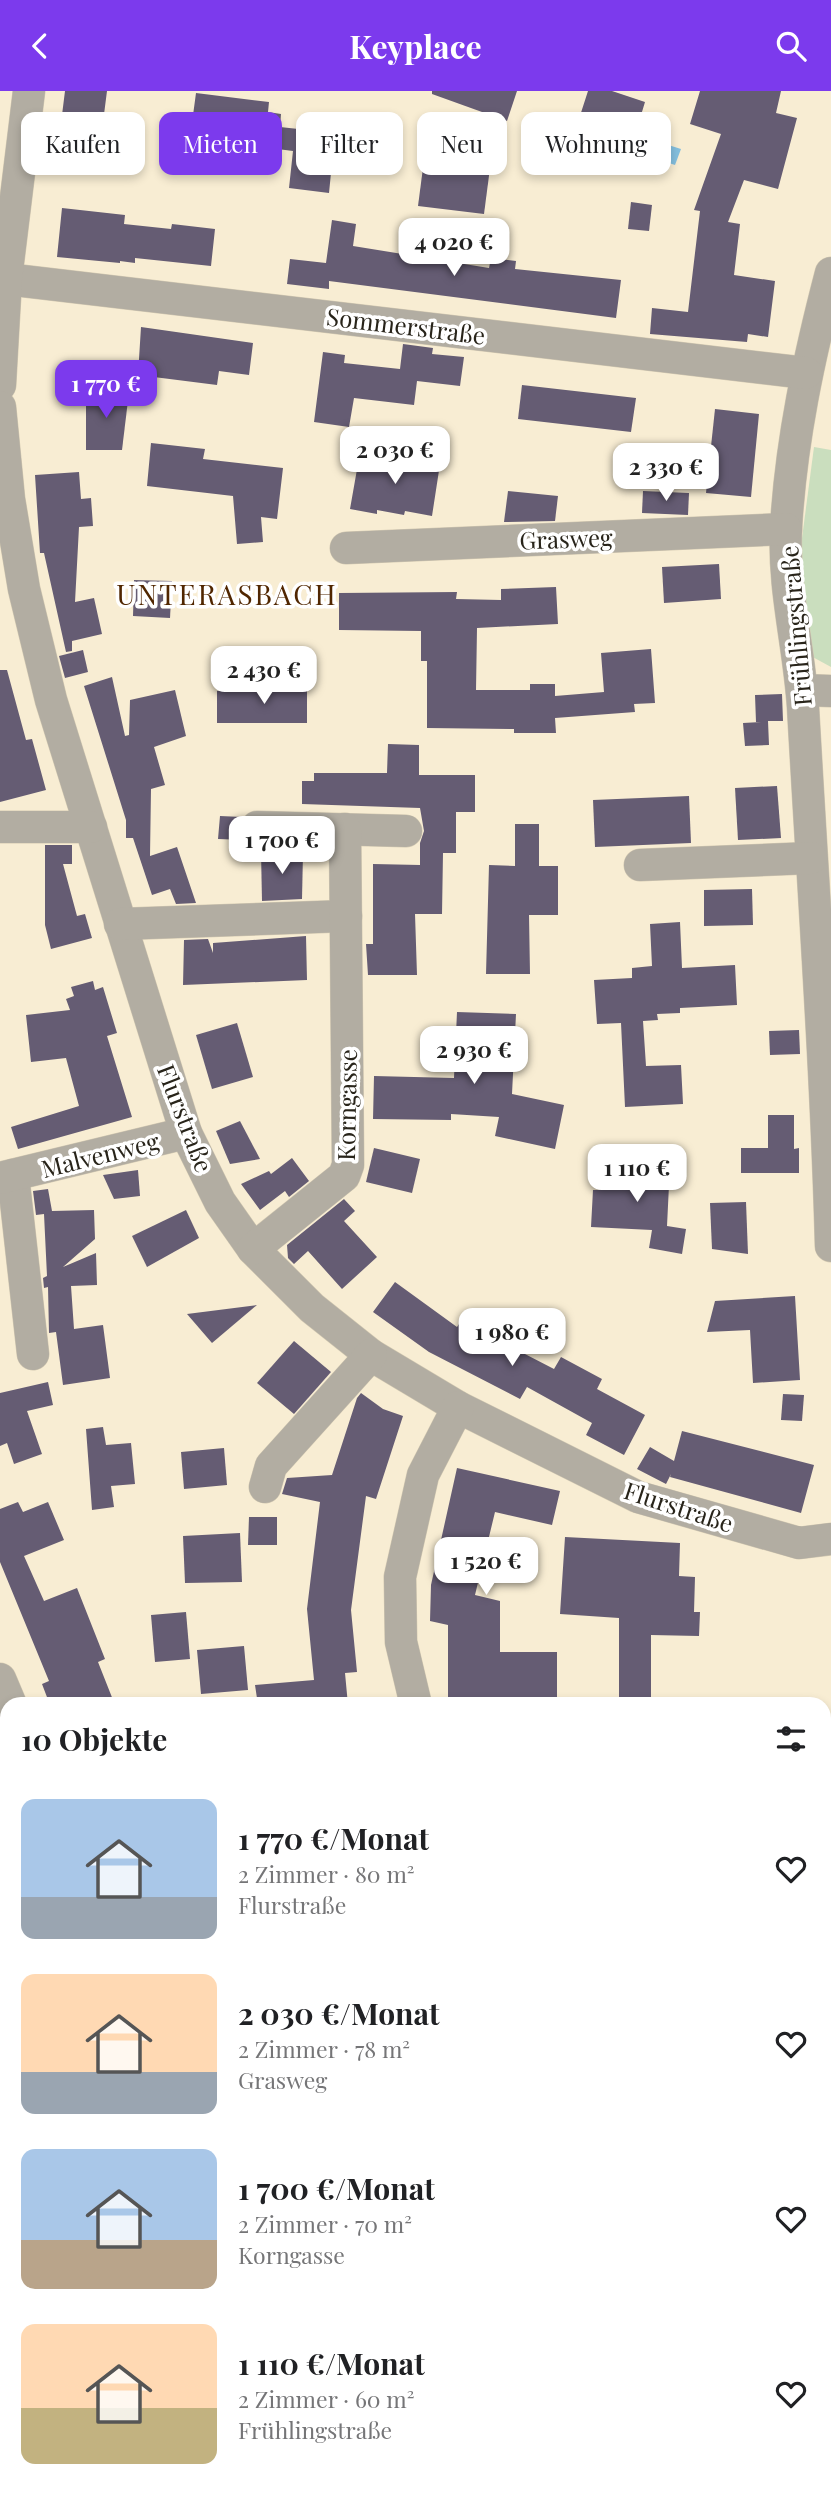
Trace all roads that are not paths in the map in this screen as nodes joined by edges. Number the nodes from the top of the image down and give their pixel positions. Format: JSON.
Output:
{"nodes":[{"id":1,"x":29,"y":91,"type":"edge"},
{"id":2,"x":831,"y":273,"type":"edge"},
{"id":3,"x":6,"y":279,"type":"junction"},
{"id":4,"x":806,"y":373,"type":"junction"},
{"id":5,"x":0,"y":385,"type":"edge"},
{"id":6,"x":0,"y":407,"type":"edge"},
{"id":7,"x":786,"y":529,"type":"junction"},
{"id":8,"x":346,"y":548,"type":"dead end"},
{"id":9,"x":816,"y":691,"type":"edge"},
{"id":10,"x":0,"y":827,"type":"edge"},
{"id":11,"x":91,"y":827,"type":"junction"},
{"id":12,"x":257,"y":827,"type":"dead end"},
{"id":13,"x":345,"y":829,"type":"junction"},
{"id":14,"x":406,"y":831,"type":"dead end"},
{"id":15,"x":811,"y":858,"type":"junction"},
{"id":16,"x":640,"y":865,"type":"dead end"},
{"id":17,"x":346,"y":916,"type":"junction"},
{"id":18,"x":120,"y":924,"type":"junction"},
{"id":19,"x":826,"y":1035,"type":"edge"},
{"id":20,"x":186,"y":1133,"type":"junction"},
{"id":21,"x":6,"y":1177,"type":"edge"},
{"id":22,"x":831,"y":1246,"type":"edge"},
{"id":23,"x":253,"y":1249,"type":"junction"},
{"id":24,"x":33,"y":1354,"type":"dead end"},
{"id":25,"x":371,"y":1355,"type":"junction"},
{"id":26,"x":458,"y":1407,"type":"junction"},
{"id":27,"x":265,"y":1487,"type":"dead end"},
{"id":28,"x":831,"y":1539,"type":"edge"},
{"id":29,"x":0,"y":1679,"type":"edge"},
{"id":30,"x":8,"y":1697,"type":"edge"},
{"id":31,"x":413,"y":1697,"type":"edge"}],
"edges":[{"from":1,"to":3,"type":"street"},
{"from":2,"to":4,"type":"street","name":"Frühlingstraße"},
{"from":3,"to":4,"type":"street","name":"Sommerstraße"},
{"from":3,"to":5,"type":"street"},
{"from":4,"to":7,"type":"street","name":"Frühlingstraße"},
{"from":6,"to":11,"type":"street","name":"Flurstraße"},
{"from":7,"to":8,"type":"street","name":"Grasweg"},
{"from":7,"to":9,"type":"street","name":"Frühlingstraße"},
{"from":9,"to":15,"type":"street","name":"Frühlingstraße"},
{"from":10,"to":11,"type":"street"},
{"from":11,"to":18,"type":"street","name":"Flurstraße"},
{"from":12,"to":13,"type":"street"},
{"from":13,"to":14,"type":"street"},
{"from":13,"to":17,"type":"street","name":"Korngasse"},
{"from":15,"to":16,"type":"street"},
{"from":15,"to":19,"type":"street","name":"Frühlingstraße"},
{"from":17,"to":18,"type":"street"},
{"from":17,"to":23,"type":"street","name":"Korngasse"},
{"from":18,"to":20,"type":"street","name":"Flurstraße"},
{"from":19,"to":22,"type":"street","name":"Frühlingstraße"},
{"from":20,"to":21,"type":"street","name":"Malvenweg"},
{"from":20,"to":23,"type":"street","name":"Flurstraße"},
{"from":21,"to":24,"type":"street","name":"Malvenweg"},
{"from":23,"to":25,"type":"street","name":"Flurstraße"},
{"from":25,"to":26,"type":"street","name":"Flurstraße"},
{"from":25,"to":27,"type":"street"},
{"from":26,"to":28,"type":"street","name":"Flurstraße"},
{"from":26,"to":31,"type":"street"},
{"from":29,"to":30,"type":"street"}]}
